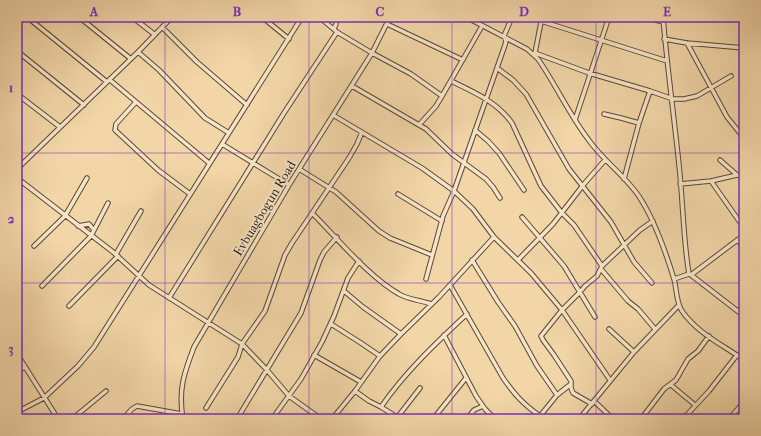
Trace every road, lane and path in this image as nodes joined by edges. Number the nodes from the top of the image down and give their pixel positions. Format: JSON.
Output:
{"nodes":[{"id":1,"x":27,"y":17,"type":"edge"},
{"id":2,"x":79,"y":17,"type":"edge"},
{"id":3,"x":132,"y":17,"type":"edge"},
{"id":4,"x":172,"y":17,"type":"edge"},
{"id":5,"x":262,"y":17,"type":"edge"},
{"id":6,"x":302,"y":17,"type":"edge"},
{"id":7,"x":319,"y":17,"type":"edge"},
{"id":8,"x":336,"y":17,"type":"edge"},
{"id":9,"x":390,"y":17,"type":"edge"},
{"id":10,"x":466,"y":17,"type":"edge"},
{"id":11,"x":512,"y":17,"type":"edge"},
{"id":12,"x":609,"y":17,"type":"edge"},
{"id":13,"x":645,"y":17,"type":"edge"},
{"id":14,"x":662,"y":17,"type":"edge"},
{"id":15,"x":541,"y":19,"type":"edge"},
{"id":16,"x":663,"y":22,"type":"junction"},
{"id":17,"x":387,"y":24,"type":"junction"},
{"id":18,"x":162,"y":26,"type":"junction"},
{"id":19,"x":482,"y":26,"type":"junction"},
{"id":20,"x":335,"y":30,"type":"junction"},
{"id":21,"x":154,"y":34,"type":"junction"},
{"id":22,"x":504,"y":36,"type":"junction"},
{"id":23,"x":289,"y":39,"type":"junction"},
{"id":24,"x":664,"y":39,"type":"junction"},
{"id":25,"x":600,"y":41,"type":"junction"},
{"id":26,"x":687,"y":43,"type":"junction"},
{"id":27,"x":744,"y":48,"type":"edge"},
{"id":28,"x":17,"y":51,"type":"edge"},
{"id":29,"x":138,"y":52,"type":"junction"},
{"id":30,"x":372,"y":53,"type":"junction"},
{"id":31,"x":534,"y":54,"type":"junction"},
{"id":32,"x":131,"y":59,"type":"junction"},
{"id":33,"x":463,"y":60,"type":"junction"},
{"id":34,"x":667,"y":61,"type":"junction"},
{"id":35,"x":497,"y":68,"type":"junction"},
{"id":36,"x":589,"y":73,"type":"junction"},
{"id":37,"x":731,"y":76,"type":"dead end"},
{"id":38,"x":108,"y":81,"type":"junction"},
{"id":39,"x":451,"y":81,"type":"junction"},
{"id":40,"x":352,"y":86,"type":"junction"},
{"id":41,"x":711,"y":87,"type":"junction"},
{"id":42,"x":650,"y":91,"type":"junction"},
{"id":43,"x":17,"y":94,"type":"edge"},
{"id":44,"x":442,"y":96,"type":"junction"},
{"id":45,"x":486,"y":98,"type":"junction"},
{"id":46,"x":672,"y":100,"type":"junction"},
{"id":47,"x":136,"y":102,"type":"junction"},
{"id":48,"x":84,"y":104,"type":"junction"},
{"id":49,"x":247,"y":105,"type":"junction"},
{"id":50,"x":333,"y":114,"type":"junction"},
{"id":51,"x":604,"y":114,"type":"dead end"},
{"id":52,"x":575,"y":120,"type":"junction"},
{"id":53,"x":640,"y":124,"type":"junction"},
{"id":54,"x":419,"y":125,"type":"junction"},
{"id":55,"x":60,"y":128,"type":"junction"},
{"id":56,"x":475,"y":130,"type":"junction"},
{"id":57,"x":362,"y":132,"type":"junction"},
{"id":58,"x":229,"y":133,"type":"junction"},
{"id":59,"x":744,"y":138,"type":"edge"},
{"id":60,"x":222,"y":144,"type":"junction"},
{"id":61,"x":605,"y":160,"type":"junction"},
{"id":62,"x":720,"y":160,"type":"dead end"},
{"id":63,"x":464,"y":162,"type":"junction"},
{"id":64,"x":209,"y":163,"type":"junction"},
{"id":65,"x":253,"y":164,"type":"junction"},
{"id":66,"x":17,"y":169,"type":"edge"},
{"id":67,"x":299,"y":169,"type":"junction"},
{"id":68,"x":737,"y":175,"type":"junction"},
{"id":69,"x":744,"y":176,"type":"edge"},
{"id":70,"x":17,"y":178,"type":"edge"},
{"id":71,"x":87,"y":178,"type":"dead end"},
{"id":72,"x":624,"y":179,"type":"junction"},
{"id":73,"x":711,"y":181,"type":"junction"},
{"id":74,"x":680,"y":184,"type":"junction"},
{"id":75,"x":289,"y":185,"type":"junction"},
{"id":76,"x":582,"y":186,"type":"junction"},
{"id":77,"x":329,"y":188,"type":"junction"},
{"id":78,"x":524,"y":190,"type":"dead end"},
{"id":79,"x":454,"y":191,"type":"junction"},
{"id":80,"x":190,"y":194,"type":"junction"},
{"id":81,"x":398,"y":194,"type":"dead end"},
{"id":82,"x":500,"y":198,"type":"dead end"},
{"id":83,"x":108,"y":203,"type":"dead end"},
{"id":84,"x":141,"y":211,"type":"dead end"},
{"id":85,"x":562,"y":213,"type":"junction"},
{"id":86,"x":313,"y":214,"type":"junction"},
{"id":87,"x":65,"y":216,"type":"junction"},
{"id":88,"x":522,"y":217,"type":"dead end"},
{"id":89,"x":442,"y":221,"type":"junction"},
{"id":90,"x":653,"y":221,"type":"junction"},
{"id":91,"x":78,"y":226,"type":"junction"},
{"id":92,"x":744,"y":228,"type":"edge"},
{"id":93,"x":94,"y":230,"type":"junction"},
{"id":94,"x":744,"y":235,"type":"edge"},
{"id":95,"x":91,"y":236,"type":"junction"},
{"id":96,"x":336,"y":237,"type":"junction"},
{"id":97,"x":494,"y":237,"type":"junction"},
{"id":98,"x":540,"y":238,"type":"junction"},
{"id":99,"x":737,"y":240,"type":"junction"},
{"id":100,"x":625,"y":244,"type":"junction"},
{"id":101,"x":34,"y":246,"type":"dead end"},
{"id":102,"x":744,"y":247,"type":"edge"},
{"id":103,"x":117,"y":255,"type":"junction"},
{"id":104,"x":432,"y":255,"type":"junction"},
{"id":105,"x":472,"y":260,"type":"junction"},
{"id":106,"x":518,"y":260,"type":"junction"},
{"id":107,"x":359,"y":261,"type":"junction"},
{"id":108,"x":602,"y":268,"type":"junction"},
{"id":109,"x":690,"y":274,"type":"junction"},
{"id":110,"x":140,"y":276,"type":"junction"},
{"id":111,"x":426,"y":279,"type":"dead end"},
{"id":112,"x":674,"y":279,"type":"junction"},
{"id":113,"x":652,"y":283,"type":"dead end"},
{"id":114,"x":450,"y":285,"type":"junction"},
{"id":115,"x":42,"y":286,"type":"dead end"},
{"id":116,"x":344,"y":291,"type":"junction"},
{"id":117,"x":580,"y":292,"type":"junction"},
{"id":118,"x":169,"y":298,"type":"junction"},
{"id":119,"x":431,"y":304,"type":"junction"},
{"id":120,"x":679,"y":305,"type":"junction"},
{"id":121,"x":69,"y":306,"type":"dead end"},
{"id":122,"x":744,"y":307,"type":"edge"},
{"id":123,"x":562,"y":310,"type":"junction"},
{"id":124,"x":738,"y":311,"type":"junction"},
{"id":125,"x":467,"y":314,"type":"junction"},
{"id":126,"x":744,"y":316,"type":"edge"},
{"id":127,"x":595,"y":317,"type":"dead end"},
{"id":128,"x":209,"y":322,"type":"junction"},
{"id":129,"x":331,"y":324,"type":"junction"},
{"id":130,"x":609,"y":329,"type":"dead end"},
{"id":131,"x":655,"y":329,"type":"junction"},
{"id":132,"x":401,"y":334,"type":"junction"},
{"id":133,"x":444,"y":335,"type":"junction"},
{"id":134,"x":709,"y":336,"type":"junction"},
{"id":135,"x":242,"y":344,"type":"junction"},
{"id":136,"x":634,"y":352,"type":"junction"},
{"id":137,"x":17,"y":354,"type":"edge"},
{"id":138,"x":314,"y":355,"type":"junction"},
{"id":139,"x":737,"y":355,"type":"junction"},
{"id":140,"x":380,"y":356,"type":"junction"},
{"id":141,"x":744,"y":360,"type":"edge"},
{"id":142,"x":25,"y":367,"type":"junction"},
{"id":143,"x":267,"y":370,"type":"junction"},
{"id":144,"x":17,"y":371,"type":"edge"},
{"id":145,"x":466,"y":378,"type":"junction"},
{"id":146,"x":610,"y":380,"type":"junction"},
{"id":147,"x":361,"y":382,"type":"junction"},
{"id":148,"x":571,"y":384,"type":"junction"},
{"id":149,"x":671,"y":385,"type":"junction"},
{"id":150,"x":420,"y":388,"type":"dead end"},
{"id":151,"x":106,"y":391,"type":"dead end"},
{"id":152,"x":355,"y":391,"type":"junction"},
{"id":153,"x":557,"y":395,"type":"junction"},
{"id":154,"x":289,"y":396,"type":"junction"},
{"id":155,"x":44,"y":398,"type":"junction"},
{"id":156,"x":593,"y":402,"type":"junction"},
{"id":157,"x":744,"y":402,"type":"edge"},
{"id":158,"x":696,"y":405,"type":"junction"},
{"id":159,"x":483,"y":406,"type":"junction"},
{"id":160,"x":381,"y":407,"type":"junction"},
{"id":161,"x":206,"y":408,"type":"dead end"},
{"id":162,"x":17,"y":412,"type":"edge"},
{"id":163,"x":182,"y":414,"type":"junction"},
{"id":164,"x":396,"y":418,"type":"edge"},
{"id":165,"x":540,"y":418,"type":"edge"},
{"id":166,"x":58,"y":419,"type":"edge"},
{"id":167,"x":72,"y":419,"type":"edge"},
{"id":168,"x":123,"y":419,"type":"edge"},
{"id":169,"x":183,"y":419,"type":"edge"},
{"id":170,"x":237,"y":419,"type":"edge"},
{"id":171,"x":272,"y":419,"type":"edge"},
{"id":172,"x":321,"y":419,"type":"edge"},
{"id":173,"x":332,"y":419,"type":"edge"},
{"id":174,"x":434,"y":419,"type":"edge"},
{"id":175,"x":467,"y":419,"type":"edge"},
{"id":176,"x":495,"y":419,"type":"edge"},
{"id":177,"x":579,"y":419,"type":"edge"},
{"id":178,"x":613,"y":419,"type":"edge"},
{"id":179,"x":641,"y":419,"type":"edge"},
{"id":180,"x":683,"y":419,"type":"edge"},
{"id":181,"x":729,"y":419,"type":"edge"}],
"edges":[{"from":1,"to":38,"type":"street"},
{"from":2,"to":32,"type":"street"},
{"from":3,"to":21,"type":"street"},
{"from":4,"to":18,"type":"street"},
{"from":5,"to":23,"type":"street"},
{"from":6,"to":23,"type":"street"},
{"from":7,"to":20,"type":"street"},
{"from":8,"to":20,"type":"street"},
{"from":9,"to":17,"type":"street","name":"Evbuagbogun Road"},
{"from":10,"to":19,"type":"street"},
{"from":11,"to":22,"type":"street"},
{"from":12,"to":25,"type":"street"},
{"from":13,"to":16,"type":"street"},
{"from":14,"to":16,"type":"street"},
{"from":15,"to":25,"type":"street"},
{"from":15,"to":31,"type":"street"},
{"from":16,"to":24,"type":"street"},
{"from":17,"to":30,"type":"street","name":"Evbuagbogun Road"},
{"from":17,"to":33,"type":"street"},
{"from":18,"to":21,"type":"street"},
{"from":18,"to":49,"type":"street"},
{"from":19,"to":22,"type":"street"},
{"from":19,"to":33,"type":"street"},
{"from":20,"to":30,"type":"street"},
{"from":20,"to":65,"type":"street"},
{"from":21,"to":29,"type":"street"},
{"from":22,"to":31,"type":"street"},
{"from":22,"to":35,"type":"street"},
{"from":23,"to":49,"type":"street"},
{"from":24,"to":26,"type":"street"},
{"from":24,"to":34,"type":"street"},
{"from":25,"to":34,"type":"street"},
{"from":25,"to":36,"type":"street"},
{"from":26,"to":27,"type":"street"},
{"from":26,"to":41,"type":"street"},
{"from":28,"to":48,"type":"street"},
{"from":29,"to":32,"type":"street"},
{"from":29,"to":58,"type":"street"},
{"from":30,"to":40,"type":"street","name":"Evbuagbogun Road"},
{"from":30,"to":44,"type":"street"},
{"from":31,"to":36,"type":"street"},
{"from":31,"to":52,"type":"street"},
{"from":32,"to":38,"type":"street"},
{"from":33,"to":39,"type":"street"},
{"from":34,"to":46,"type":"street"},
{"from":35,"to":45,"type":"street"},
{"from":35,"to":76,"type":"street"},
{"from":36,"to":42,"type":"street"},
{"from":36,"to":52,"type":"street"},
{"from":37,"to":41,"type":"street"},
{"from":38,"to":47,"type":"street"},
{"from":38,"to":48,"type":"street"},
{"from":39,"to":44,"type":"street"},
{"from":39,"to":45,"type":"street"},
{"from":40,"to":50,"type":"street","name":"Evbuagbogun Road"},
{"from":40,"to":54,"type":"street"},
{"from":41,"to":46,"type":"street"},
{"from":41,"to":59,"type":"street"},
{"from":42,"to":46,"type":"street"},
{"from":42,"to":53,"type":"street"},
{"from":43,"to":55,"type":"street"},
{"from":44,"to":54,"type":"street"},
{"from":45,"to":56,"type":"street"},
{"from":45,"to":85,"type":"street"},
{"from":46,"to":74,"type":"street"},
{"from":47,"to":64,"type":"street"},
{"from":47,"to":80,"type":"street"},
{"from":48,"to":55,"type":"street"},
{"from":49,"to":58,"type":"street"},
{"from":50,"to":57,"type":"street"},
{"from":50,"to":67,"type":"street","name":"Evbuagbogun Road"},
{"from":51,"to":53,"type":"street"},
{"from":52,"to":61,"type":"street"},
{"from":53,"to":72,"type":"street"},
{"from":54,"to":63,"type":"street"},
{"from":55,"to":66,"type":"street"},
{"from":56,"to":63,"type":"street"},
{"from":56,"to":78,"type":"street"},
{"from":57,"to":77,"type":"street"},
{"from":57,"to":79,"type":"street"},
{"from":58,"to":60,"type":"street"},
{"from":60,"to":64,"type":"street"},
{"from":60,"to":65,"type":"street"},
{"from":61,"to":72,"type":"street"},
{"from":61,"to":76,"type":"street"},
{"from":62,"to":68,"type":"street"},
{"from":63,"to":79,"type":"street"},
{"from":63,"to":82,"type":"street"},
{"from":64,"to":80,"type":"street"},
{"from":65,"to":75,"type":"street"},
{"from":65,"to":118,"type":"street"},
{"from":67,"to":75,"type":"street","name":"Evbuagbogun Road"},
{"from":67,"to":77,"type":"street"},
{"from":68,"to":69,"type":"street"},
{"from":68,"to":73,"type":"street"},
{"from":70,"to":87,"type":"street"},
{"from":71,"to":87,"type":"street"},
{"from":72,"to":90,"type":"street"},
{"from":73,"to":74,"type":"street"},
{"from":73,"to":92,"type":"street"},
{"from":74,"to":109,"type":"street"},
{"from":75,"to":128,"type":"street","name":"Evbuagbogun Road"},
{"from":76,"to":85,"type":"street"},
{"from":76,"to":100,"type":"street"},
{"from":77,"to":86,"type":"street"},
{"from":77,"to":104,"type":"street"},
{"from":79,"to":89,"type":"street"},
{"from":79,"to":97,"type":"street"},
{"from":80,"to":110,"type":"street"},
{"from":81,"to":89,"type":"street"},
{"from":83,"to":93,"type":"street"},
{"from":84,"to":103,"type":"street"},
{"from":85,"to":98,"type":"street"},
{"from":85,"to":108,"type":"street"},
{"from":86,"to":96,"type":"street"},
{"from":86,"to":135,"type":"street"},
{"from":87,"to":91,"type":"street"},
{"from":87,"to":101,"type":"street"},
{"from":88,"to":98,"type":"street"},
{"from":89,"to":104,"type":"street"},
{"from":90,"to":100,"type":"street"},
{"from":90,"to":112,"type":"street"},
{"from":91,"to":93,"type":"street"},
{"from":91,"to":95,"type":"street"},
{"from":93,"to":95,"type":"street"},
{"from":94,"to":99,"type":"street"},
{"from":95,"to":103,"type":"street"},
{"from":95,"to":115,"type":"street"},
{"from":96,"to":107,"type":"street"},
{"from":96,"to":143,"type":"street"},
{"from":97,"to":105,"type":"street"},
{"from":97,"to":106,"type":"street"},
{"from":98,"to":106,"type":"street"},
{"from":98,"to":117,"type":"street"},
{"from":99,"to":102,"type":"street"},
{"from":99,"to":109,"type":"street"},
{"from":100,"to":108,"type":"street"},
{"from":100,"to":113,"type":"street"},
{"from":103,"to":110,"type":"street"},
{"from":103,"to":121,"type":"street"},
{"from":104,"to":111,"type":"street"},
{"from":105,"to":114,"type":"street"},
{"from":105,"to":153,"type":"street"},
{"from":106,"to":123,"type":"street"},
{"from":107,"to":116,"type":"street"},
{"from":107,"to":119,"type":"street"},
{"from":108,"to":117,"type":"street"},
{"from":108,"to":131,"type":"street"},
{"from":109,"to":112,"type":"street"},
{"from":109,"to":124,"type":"street"},
{"from":110,"to":118,"type":"street"},
{"from":110,"to":155,"type":"street"},
{"from":112,"to":120,"type":"street"},
{"from":114,"to":119,"type":"street"},
{"from":114,"to":125,"type":"street"},
{"from":116,"to":129,"type":"street"},
{"from":116,"to":132,"type":"street"},
{"from":117,"to":123,"type":"street"},
{"from":117,"to":127,"type":"street"},
{"from":118,"to":128,"type":"street"},
{"from":119,"to":132,"type":"street"},
{"from":120,"to":131,"type":"street"},
{"from":120,"to":134,"type":"street"},
{"from":122,"to":124,"type":"street"},
{"from":123,"to":146,"type":"street"},
{"from":123,"to":148,"type":"street"},
{"from":124,"to":126,"type":"street"},
{"from":125,"to":133,"type":"street"},
{"from":125,"to":165,"type":"street"},
{"from":128,"to":135,"type":"street"},
{"from":128,"to":163,"type":"street","name":"Evbuagbogun Road"},
{"from":129,"to":138,"type":"street"},
{"from":129,"to":140,"type":"street"},
{"from":130,"to":136,"type":"street"},
{"from":131,"to":136,"type":"street"},
{"from":132,"to":140,"type":"street"},
{"from":133,"to":145,"type":"street"},
{"from":133,"to":160,"type":"street"},
{"from":134,"to":139,"type":"street"},
{"from":134,"to":149,"type":"street"},
{"from":135,"to":143,"type":"street"},
{"from":135,"to":161,"type":"street"},
{"from":136,"to":146,"type":"street"},
{"from":137,"to":142,"type":"street"},
{"from":138,"to":147,"type":"street"},
{"from":138,"to":154,"type":"street"},
{"from":139,"to":141,"type":"street"},
{"from":139,"to":158,"type":"street"},
{"from":140,"to":147,"type":"street"},
{"from":142,"to":144,"type":"street"},
{"from":142,"to":155,"type":"street"},
{"from":143,"to":154,"type":"street"},
{"from":143,"to":170,"type":"street"},
{"from":145,"to":159,"type":"street"},
{"from":145,"to":174,"type":"street"},
{"from":146,"to":156,"type":"street"},
{"from":147,"to":152,"type":"street"},
{"from":148,"to":153,"type":"street"},
{"from":148,"to":156,"type":"street"},
{"from":149,"to":158,"type":"street"},
{"from":149,"to":179,"type":"street"},
{"from":150,"to":164,"type":"street"},
{"from":151,"to":167,"type":"street"},
{"from":152,"to":160,"type":"street"},
{"from":152,"to":173,"type":"street"},
{"from":153,"to":165,"type":"street"},
{"from":154,"to":171,"type":"street"},
{"from":154,"to":172,"type":"street"},
{"from":155,"to":162,"type":"street"},
{"from":155,"to":166,"type":"street"},
{"from":156,"to":177,"type":"street"},
{"from":156,"to":178,"type":"street"},
{"from":157,"to":181,"type":"street"},
{"from":158,"to":180,"type":"street"},
{"from":159,"to":175,"type":"street"},
{"from":159,"to":176,"type":"street"},
{"from":160,"to":164,"type":"street"},
{"from":163,"to":168,"type":"street"},
{"from":163,"to":169,"type":"street","name":"Evbuagbogun Road"}]}
